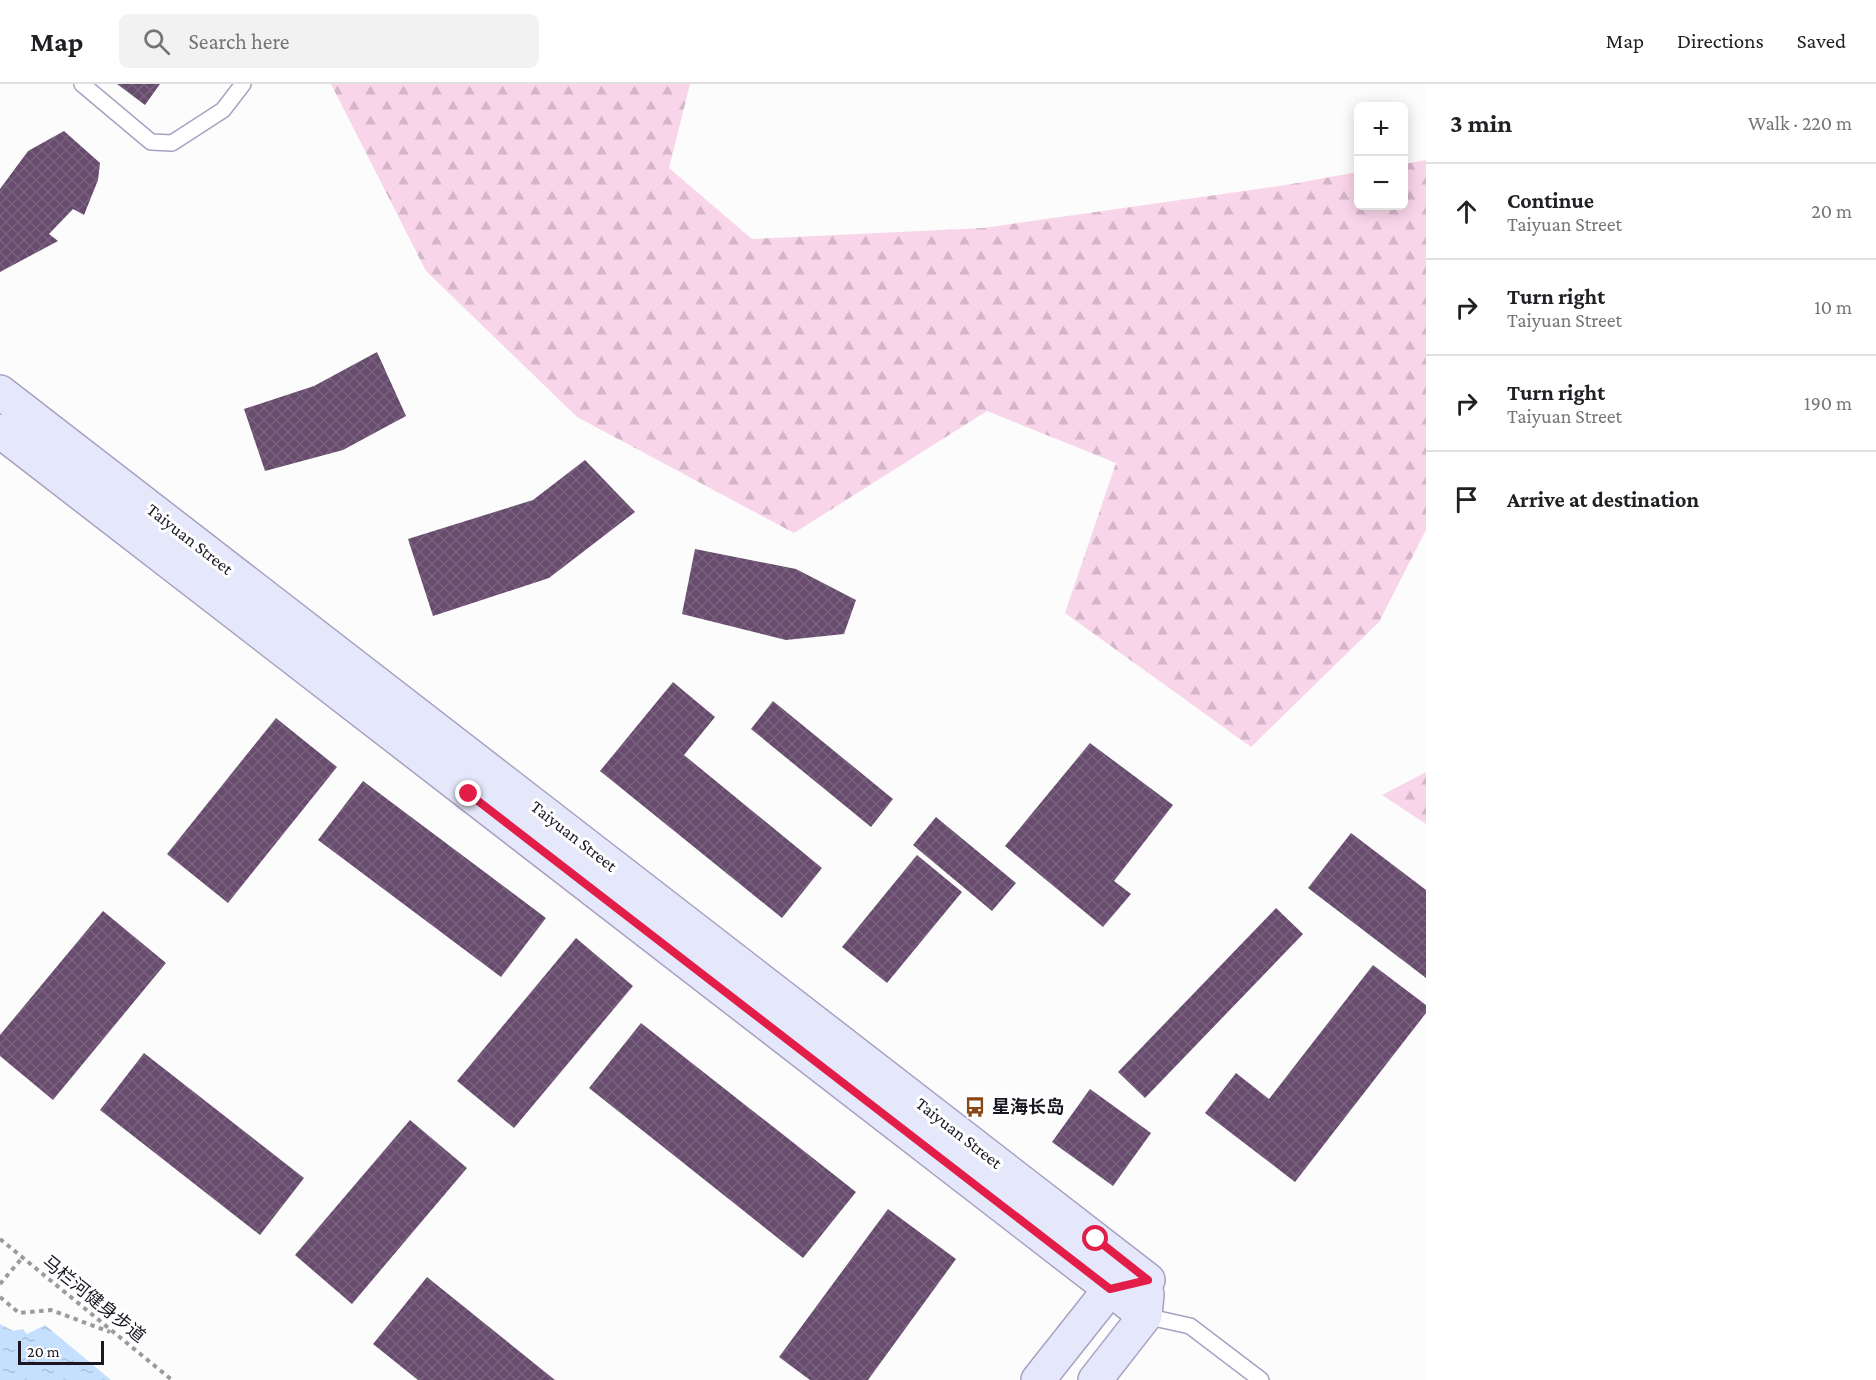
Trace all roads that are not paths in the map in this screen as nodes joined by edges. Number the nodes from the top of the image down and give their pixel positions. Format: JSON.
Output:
{"nodes":[{"id":1,"x":82,"y":84,"type":"edge"},
{"id":2,"x":243,"y":84,"type":"edge"},
{"id":3,"x":0,"y":392,"type":"edge"},
{"id":4,"x":0,"y":431,"type":"edge"},
{"id":5,"x":1148,"y":1280,"type":"junction"},
{"id":6,"x":1110,"y":1289,"type":"junction"},
{"id":7,"x":1145,"y":1316,"type":"junction"},
{"id":8,"x":1038,"y":1380,"type":"edge"},
{"id":9,"x":1095,"y":1380,"type":"edge"},
{"id":10,"x":1261,"y":1380,"type":"edge"}],
"edges":[{"from":1,"to":2,"type":"lane"},
{"from":3,"to":5,"type":"main road","name":"Taiyuan Street"},
{"from":4,"to":6,"type":"main road","name":"Taiyuan Street"},
{"from":5,"to":6,"type":"main road"},
{"from":5,"to":7,"type":"main road"},
{"from":6,"to":7,"type":"main road","name":"Taiyuan Street"},
{"from":6,"to":8,"type":"main road"},
{"from":7,"to":9,"type":"main road"},
{"from":7,"to":10,"type":"lane"}]}
